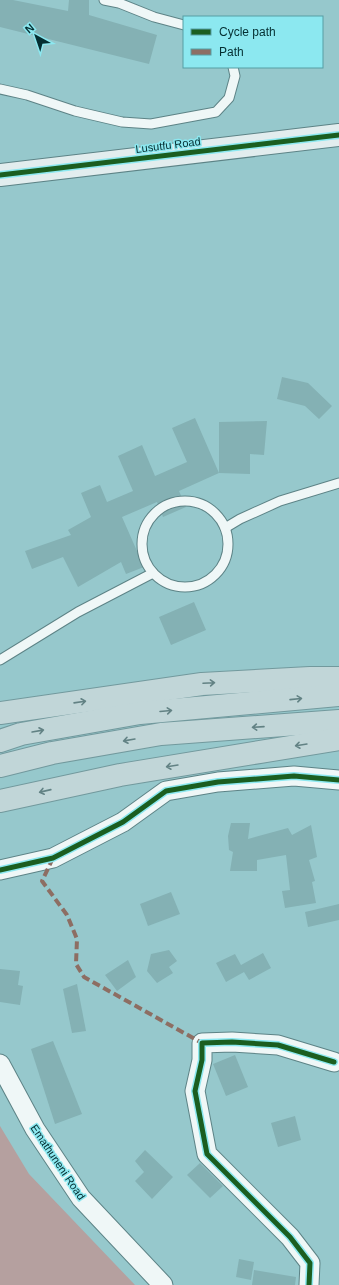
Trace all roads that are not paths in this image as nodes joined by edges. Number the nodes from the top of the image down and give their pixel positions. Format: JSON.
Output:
{"nodes":[{"id":1,"x":104,"y":0,"type":"edge"},
{"id":2,"x":183,"y":25,"type":"edge"},
{"id":3,"x":233,"y":68,"type":"edge"},
{"id":4,"x":0,"y":89,"type":"edge"},
{"id":5,"x":339,"y":135,"type":"edge"},
{"id":6,"x":0,"y":175,"type":"edge"},
{"id":7,"x":339,"y":483,"type":"edge"},
{"id":8,"x":224,"y":528,"type":"junction"},
{"id":9,"x":153,"y":573,"type":"junction"},
{"id":10,"x":0,"y":660,"type":"edge"},
{"id":11,"x":339,"y":678,"type":"edge"},
{"id":12,"x":339,"y":695,"type":"edge"},
{"id":13,"x":0,"y":713,"type":"edge"},
{"id":14,"x":339,"y":721,"type":"edge"},
{"id":15,"x":339,"y":739,"type":"edge"},
{"id":16,"x":0,"y":741,"type":"edge"},
{"id":17,"x":0,"y":766,"type":"edge"},
{"id":18,"x":339,"y":780,"type":"edge"},
{"id":19,"x":0,"y":801,"type":"edge"},
{"id":20,"x":0,"y":870,"type":"edge"},
{"id":21,"x":334,"y":1062,"type":"dead end"},
{"id":22,"x":0,"y":1064,"type":"edge"},
{"id":23,"x":163,"y":1285,"type":"edge"},
{"id":24,"x":309,"y":1285,"type":"edge"}],
"edges":[{"from":1,"to":2,"type":"lane"},
{"from":3,"to":4,"type":"lane"},
{"from":5,"to":6,"type":"street","name":"Lusutfu Road"},
{"from":7,"to":8,"type":"lane"},
{"from":8,"to":9,"type":"lane"},
{"from":8,"to":9,"type":"lane"},
{"from":9,"to":10,"type":"lane"},
{"from":13,"to":11,"type":"highway","one_way":true},
{"from":16,"to":12,"type":"highway","one_way":true},
{"from":14,"to":17,"type":"highway","one_way":true},
{"from":15,"to":19,"type":"highway","one_way":true},
{"from":18,"to":20,"type":"street"},
{"from":21,"to":24,"type":"street"},
{"from":22,"to":23,"type":"street","name":"Emathuneni Road"}]}
